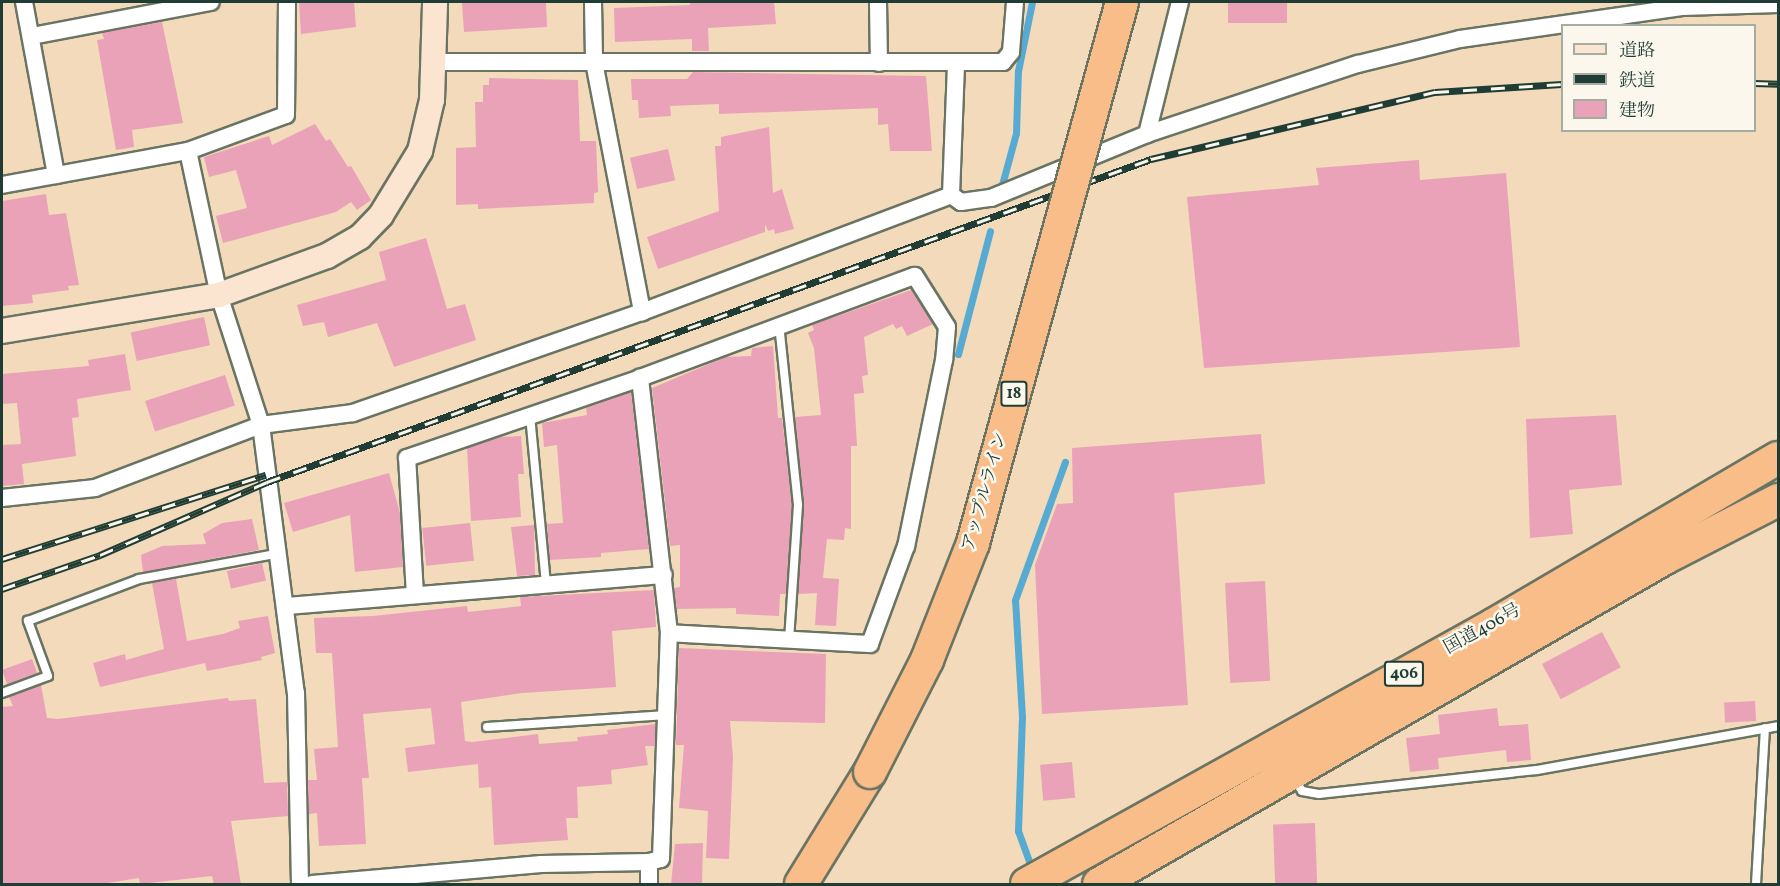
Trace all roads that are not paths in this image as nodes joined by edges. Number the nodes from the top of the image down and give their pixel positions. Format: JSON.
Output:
{"nodes":[{"id":1,"x":24,"y":2,"type":"edge"},
{"id":2,"x":211,"y":2,"type":"edge"},
{"id":3,"x":287,"y":2,"type":"edge"},
{"id":4,"x":435,"y":2,"type":"edge"},
{"id":5,"x":593,"y":2,"type":"edge"},
{"id":6,"x":878,"y":2,"type":"edge"},
{"id":7,"x":1016,"y":2,"type":"edge"},
{"id":8,"x":1122,"y":2,"type":"edge"},
{"id":9,"x":1180,"y":2,"type":"edge"},
{"id":10,"x":1779,"y":4,"type":"edge"},
{"id":11,"x":1561,"y":24,"type":"edge"},
{"id":12,"x":1564,"y":24,"type":"edge"},
{"id":13,"x":32,"y":36,"type":"junction"},
{"id":14,"x":435,"y":62,"type":"junction"},
{"id":15,"x":594,"y":62,"type":"junction"},
{"id":16,"x":956,"y":62,"type":"junction"},
{"id":17,"x":879,"y":63,"type":"junction"},
{"id":18,"x":1147,"y":134,"type":"junction"},
{"id":19,"x":188,"y":151,"type":"junction"},
{"id":20,"x":56,"y":175,"type":"junction"},
{"id":21,"x":2,"y":185,"type":"edge"},
{"id":22,"x":951,"y":195,"type":"junction"},
{"id":23,"x":219,"y":295,"type":"junction"},
{"id":24,"x":642,"y":312,"type":"junction"},
{"id":25,"x":779,"y":324,"type":"junction"},
{"id":26,"x":2,"y":331,"type":"edge"},
{"id":27,"x":640,"y":378,"type":"junction"},
{"id":28,"x":530,"y":415,"type":"junction"},
{"id":29,"x":261,"y":425,"type":"junction"},
{"id":30,"x":1779,"y":458,"type":"edge"},
{"id":31,"x":2,"y":498,"type":"edge"},
{"id":32,"x":1779,"y":500,"type":"edge"},
{"id":33,"x":275,"y":554,"type":"junction"},
{"id":34,"x":664,"y":574,"type":"junction"},
{"id":35,"x":546,"y":584,"type":"junction"},
{"id":36,"x":415,"y":595,"type":"junction"},
{"id":37,"x":286,"y":606,"type":"junction"},
{"id":38,"x":669,"y":633,"type":"junction"},
{"id":39,"x":789,"y":640,"type":"junction"},
{"id":40,"x":2,"y":693,"type":"edge"},
{"id":41,"x":667,"y":715,"type":"junction"},
{"id":42,"x":1779,"y":726,"type":"edge"},
{"id":43,"x":487,"y":727,"type":"dead end"},
{"id":44,"x":1765,"y":728,"type":"junction"},
{"id":45,"x":1289,"y":771,"type":"junction"},
{"id":46,"x":649,"y":862,"type":"junction"},
{"id":47,"x":300,"y":885,"type":"edge"},
{"id":48,"x":312,"y":885,"type":"edge"},
{"id":49,"x":649,"y":885,"type":"edge"},
{"id":50,"x":801,"y":885,"type":"edge"},
{"id":51,"x":1027,"y":885,"type":"edge"},
{"id":52,"x":1099,"y":885,"type":"edge"},
{"id":53,"x":1756,"y":885,"type":"edge"}],
"edges":[{"from":1,"to":13,"type":"street"},
{"from":2,"to":13,"type":"street"},
{"from":3,"to":19,"type":"street"},
{"from":4,"to":14,"type":"street"},
{"from":5,"to":15,"type":"street"},
{"from":6,"to":17,"type":"street"},
{"from":7,"to":16,"type":"street"},
{"from":8,"to":50,"type":"highway","name":"アップルライン","number":"18","bridge":true},
{"from":9,"to":18,"type":"street"},
{"from":10,"to":12,"type":"street"},
{"from":11,"to":18,"type":"street"},
{"from":13,"to":20,"type":"street"},
{"from":14,"to":15,"type":"street"},
{"from":14,"to":23,"type":"street"},
{"from":15,"to":17,"type":"street"},
{"from":15,"to":24,"type":"street"},
{"from":16,"to":17,"type":"street"},
{"from":16,"to":22,"type":"street"},
{"from":18,"to":22,"type":"street"},
{"from":19,"to":20,"type":"street"},
{"from":19,"to":23,"type":"street"},
{"from":20,"to":21,"type":"street"},
{"from":22,"to":24,"type":"street"},
{"from":23,"to":26,"type":"street"},
{"from":23,"to":29,"type":"street"},
{"from":24,"to":29,"type":"street"},
{"from":25,"to":27,"type":"street"},
{"from":25,"to":39,"type":"lane"},
{"from":25,"to":39,"type":"street"},
{"from":27,"to":28,"type":"street"},
{"from":27,"to":34,"type":"street"},
{"from":28,"to":35,"type":"lane"},
{"from":28,"to":36,"type":"street"},
{"from":29,"to":31,"type":"street"},
{"from":29,"to":33,"type":"street"},
{"from":30,"to":51,"type":"highway","name":"国道406号","number":"406"},
{"from":32,"to":45,"type":"highway","name":"国道406号","number":"406"},
{"from":33,"to":37,"type":"street"},
{"from":33,"to":40,"type":"lane"},
{"from":34,"to":35,"type":"street"},
{"from":34,"to":38,"type":"street"},
{"from":35,"to":36,"type":"street"},
{"from":36,"to":37,"type":"street"},
{"from":37,"to":47,"type":"street"},
{"from":38,"to":39,"type":"street"},
{"from":38,"to":41,"type":"street"},
{"from":41,"to":43,"type":"lane"},
{"from":41,"to":46,"type":"street"},
{"from":42,"to":44,"type":"lane"},
{"from":44,"to":45,"type":"lane"},
{"from":44,"to":53,"type":"lane"},
{"from":45,"to":52,"type":"highway","name":"国道406号","number":"406"},
{"from":46,"to":48,"type":"street"},
{"from":46,"to":49,"type":"street"}]}
